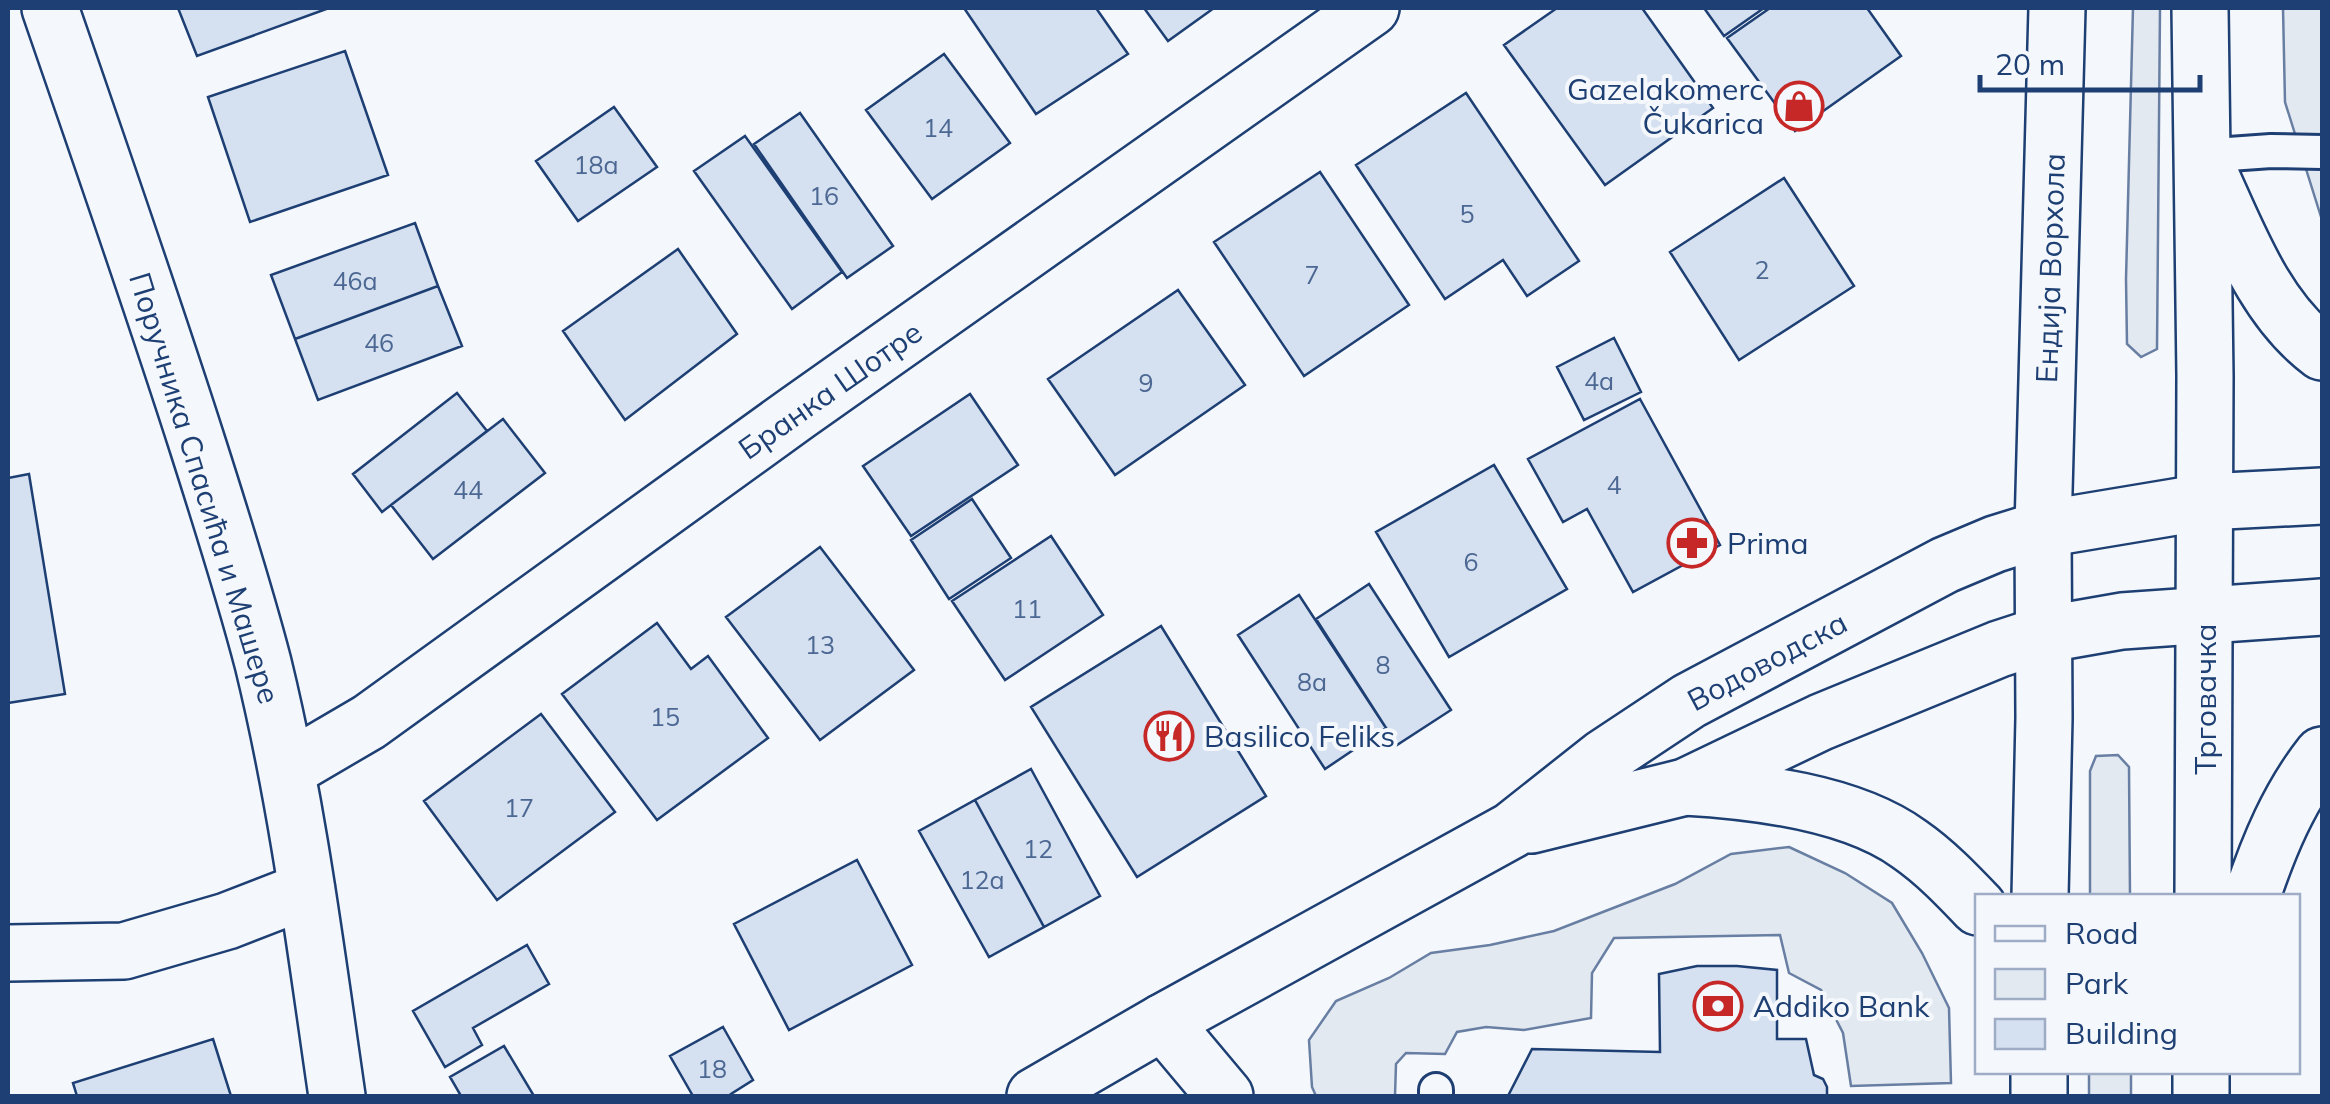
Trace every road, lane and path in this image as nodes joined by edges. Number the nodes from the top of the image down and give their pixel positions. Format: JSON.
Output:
{"nodes":[{"id":1,"x":50,"y":8,"type":"edge"},
{"id":2,"x":1371,"y":8,"type":"edge"},
{"id":3,"x":2056,"y":8,"type":"edge"},
{"id":4,"x":2200,"y":8,"type":"edge"},
{"id":5,"x":2322,"y":152,"type":"edge"},
{"id":6,"x":2202,"y":156,"type":"junction"},
{"id":7,"x":2322,"y":352,"type":"edge"},
{"id":8,"x":2322,"y":496,"type":"edge"},
{"id":9,"x":2205,"y":502,"type":"junction"},
{"id":10,"x":2043,"y":530,"type":"junction"},
{"id":11,"x":2322,"y":608,"type":"edge"},
{"id":12,"x":2205,"y":614,"type":"junction"},
{"id":13,"x":2042,"y":635,"type":"junction"},
{"id":14,"x":2322,"y":755,"type":"edge"},
{"id":15,"x":286,"y":770,"type":"junction"},
{"id":16,"x":1686,"y":786,"type":"junction"},
{"id":17,"x":1512,"y":830,"type":"junction"},
{"id":18,"x":307,"y":890,"type":"junction"},
{"id":19,"x":2040,"y":894,"type":"edge"},
{"id":20,"x":2203,"y":894,"type":"edge"},
{"id":21,"x":2253,"y":894,"type":"edge"},
{"id":22,"x":1975,"y":904,"type":"edge"},
{"id":23,"x":8,"y":953,"type":"edge"},
{"id":24,"x":1162,"y":1022,"type":"junction"},
{"id":25,"x":337,"y":1096,"type":"edge"},
{"id":26,"x":1036,"y":1096,"type":"edge"},
{"id":27,"x":1225,"y":1096,"type":"edge"}],
"edges":[{"from":1,"to":15,"type":"street","name":"Поручника Спасића и Машере"},
{"from":2,"to":15,"type":"street","name":"Бранка Шотре"},
{"from":3,"to":10,"type":"street","name":"Ендија Ворхола"},
{"from":4,"to":6,"type":"street"},
{"from":5,"to":6,"type":"lane"},
{"from":6,"to":7,"type":"street"},
{"from":6,"to":9,"type":"street"},
{"from":8,"to":9,"type":"street","name":"Водоводска"},
{"from":9,"to":10,"type":"street","name":"Водоводска"},
{"from":9,"to":12,"type":"street","name":"Трговачка"},
{"from":10,"to":13,"type":"street"},
{"from":10,"to":17,"type":"street","name":"Водоводска"},
{"from":11,"to":12,"type":"street","name":"Водоводска"},
{"from":12,"to":13,"type":"street","name":"Водоводска"},
{"from":12,"to":20,"type":"street","name":"Трговачка"},
{"from":13,"to":16,"type":"street","name":"Водоводска"},
{"from":13,"to":19,"type":"street"},
{"from":14,"to":21,"type":"street"},
{"from":15,"to":18,"type":"street","name":"Поручника Спасића и Машере"},
{"from":16,"to":17,"type":"street","name":"Водоводска"},
{"from":16,"to":22,"type":"street"},
{"from":17,"to":24,"type":"street","name":"Водоводска"},
{"from":18,"to":23,"type":"street"},
{"from":18,"to":25,"type":"street","name":"Поручника Спасића и Машере"},
{"from":24,"to":26,"type":"street","name":"Водоводска"},
{"from":24,"to":27,"type":"street"}]}
